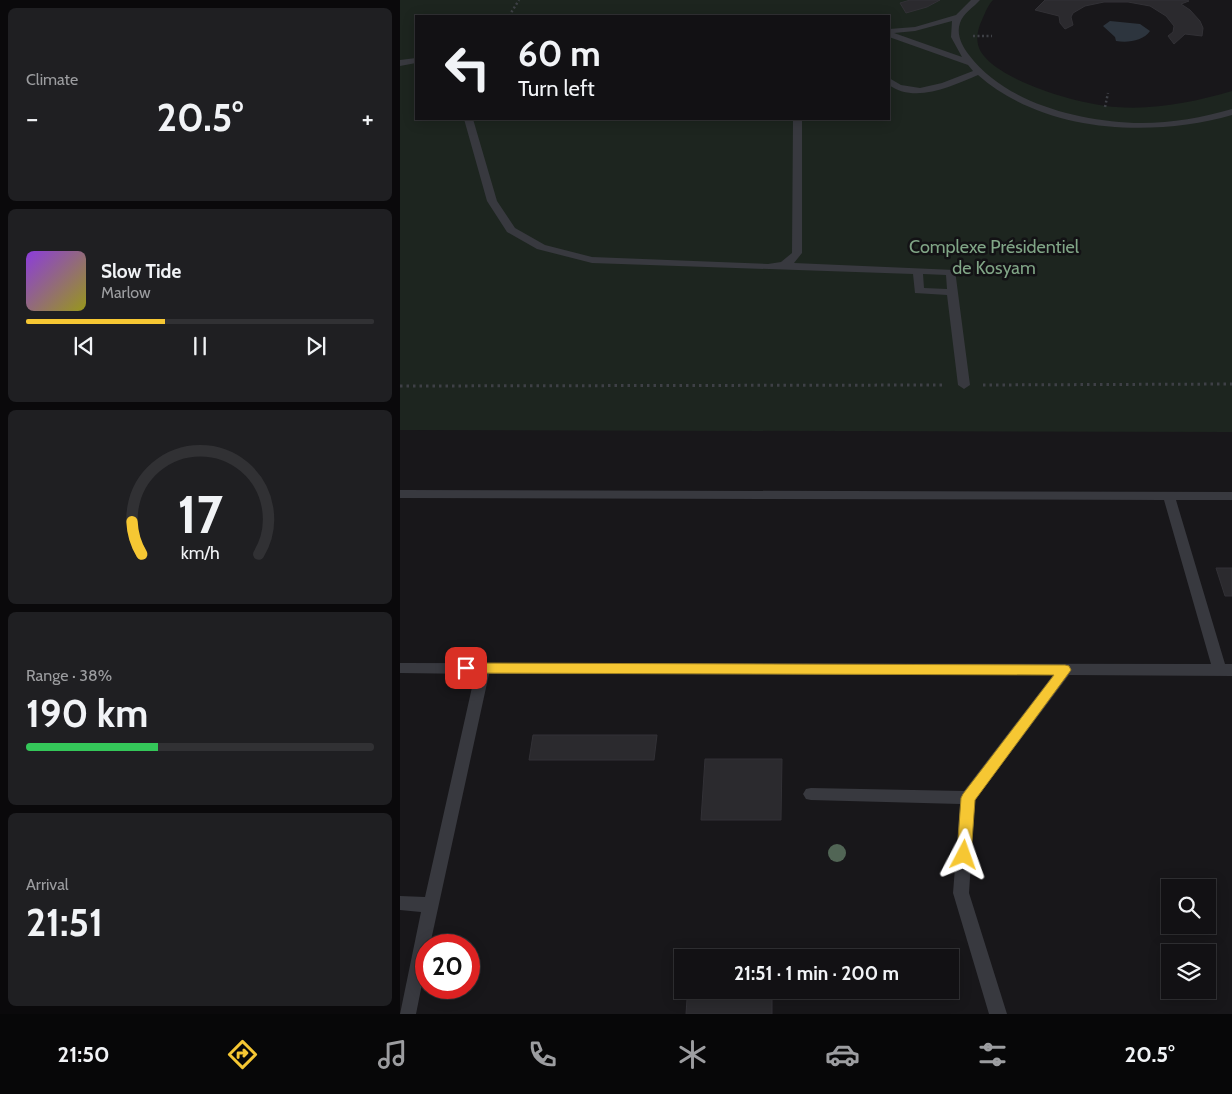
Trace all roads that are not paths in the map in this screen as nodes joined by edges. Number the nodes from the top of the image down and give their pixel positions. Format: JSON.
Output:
{"nodes":[{"id":1,"x":976,"y":0,"type":"edge"},
{"id":2,"x":958,"y":18,"type":"junction"},
{"id":3,"x":890,"y":33,"type":"edge"},
{"id":4,"x":890,"y":33,"type":"edge"},
{"id":5,"x":968,"y":62,"type":"junction"},
{"id":6,"x":403,"y":63,"type":"edge"},
{"id":7,"x":415,"y":69,"type":"edge"},
{"id":8,"x":978,"y":72,"type":"junction"},
{"id":9,"x":890,"y":82,"type":"edge"},
{"id":10,"x":1232,"y":112,"type":"edge"},
{"id":11,"x":468,"y":120,"type":"edge"},
{"id":12,"x":798,"y":120,"type":"edge"},
{"id":13,"x":783,"y":266,"type":"junction"},
{"id":14,"x":918,"y":271,"type":"junction"},
{"id":15,"x":952,"y":292,"type":"junction"},
{"id":16,"x":964,"y":385,"type":"road end"},
{"id":17,"x":400,"y":494,"type":"edge"},
{"id":18,"x":1169,"y":496,"type":"junction"},
{"id":19,"x":1232,"y":496,"type":"edge"},
{"id":20,"x":400,"y":668,"type":"edge"},
{"id":21,"x":483,"y":668,"type":"junction"},
{"id":22,"x":1065,"y":670,"type":"junction"},
{"id":23,"x":1226,"y":670,"type":"edge"},
{"id":24,"x":810,"y":794,"type":"dead end"},
{"id":25,"x":968,"y":798,"type":"junction"},
{"id":26,"x":400,"y":904,"type":"edge"},
{"id":27,"x":431,"y":905,"type":"junction"},
{"id":28,"x":407,"y":1014,"type":"edge"},
{"id":29,"x":998,"y":1014,"type":"edge"}],
"edges":[{"from":1,"to":2,"type":"lane"},
{"from":2,"to":3,"type":"lane"},
{"from":2,"to":5,"type":"lane"},
{"from":4,"to":5,"type":"lane"},
{"from":5,"to":8,"type":"lane"},
{"from":6,"to":7,"type":"lane"},
{"from":8,"to":9,"type":"lane"},
{"from":8,"to":10,"type":"lane"},
{"from":11,"to":13,"type":"lane"},
{"from":12,"to":13,"type":"lane"},
{"from":13,"to":14,"type":"lane"},
{"from":14,"to":15,"type":"lane"},
{"from":14,"to":15,"type":"lane"},
{"from":15,"to":16,"type":"lane"},
{"from":17,"to":18,"type":"lane"},
{"from":18,"to":19,"type":"lane"},
{"from":18,"to":23,"type":"lane"},
{"from":20,"to":21,"type":"lane"},
{"from":21,"to":22,"type":"lane"},
{"from":21,"to":27,"type":"lane"},
{"from":22,"to":23,"type":"lane"},
{"from":22,"to":25,"type":"lane"},
{"from":24,"to":25,"type":"lane"},
{"from":25,"to":29,"type":"lane"},
{"from":26,"to":27,"type":"lane"},
{"from":27,"to":28,"type":"lane"}]}
